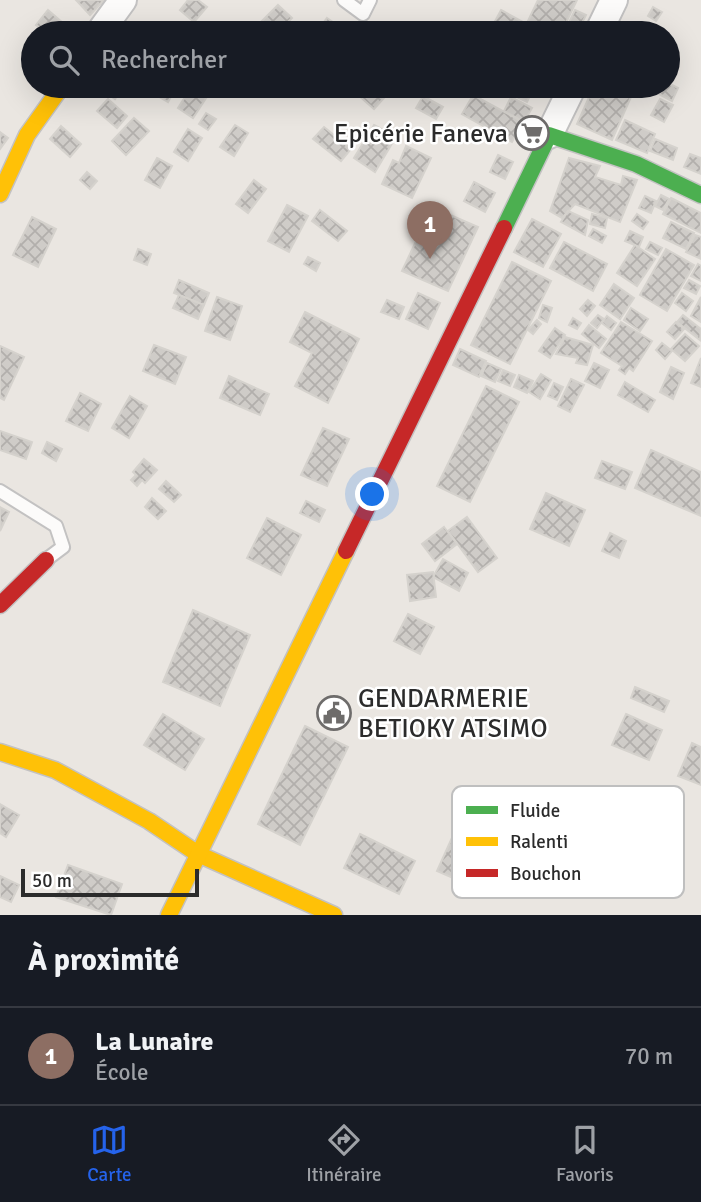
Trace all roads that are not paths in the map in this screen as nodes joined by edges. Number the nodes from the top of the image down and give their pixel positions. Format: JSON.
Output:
{"nodes":[{"id":1,"x":122,"y":0,"type":"edge"},
{"id":2,"x":344,"y":0,"type":"edge"},
{"id":3,"x":370,"y":0,"type":"edge"},
{"id":4,"x":614,"y":0,"type":"edge"},
{"id":5,"x":107,"y":21,"type":"edge"},
{"id":6,"x":604,"y":21,"type":"edge"},
{"id":7,"x":53,"y":98,"type":"edge"},
{"id":8,"x":567,"y":98,"type":"edge"},
{"id":9,"x":549,"y":135,"type":"junction"},
{"id":10,"x":0,"y":194,"type":"edge"},
{"id":11,"x":701,"y":195,"type":"edge"},
{"id":12,"x":0,"y":491,"type":"edge"},
{"id":13,"x":46,"y":560,"type":"joint"},
{"id":14,"x":0,"y":605,"type":"edge"},
{"id":15,"x":0,"y":752,"type":"edge"},
{"id":16,"x":198,"y":854,"type":"junction"},
{"id":17,"x":169,"y":915,"type":"edge"},
{"id":18,"x":334,"y":915,"type":"edge"}],
"edges":[{"from":1,"to":5,"type":"street"},
{"from":2,"to":3,"type":"lane"},
{"from":4,"to":6,"type":"street"},
{"from":7,"to":10,"type":"main road"},
{"from":8,"to":9,"type":"street"},
{"from":9,"to":11,"type":"main road"},
{"from":9,"to":16,"type":"main road"},
{"from":12,"to":13,"type":"lane"},
{"from":13,"to":14,"type":"main road"},
{"from":15,"to":16,"type":"main road"},
{"from":16,"to":17,"type":"main road"},
{"from":16,"to":18,"type":"main road"}]}
